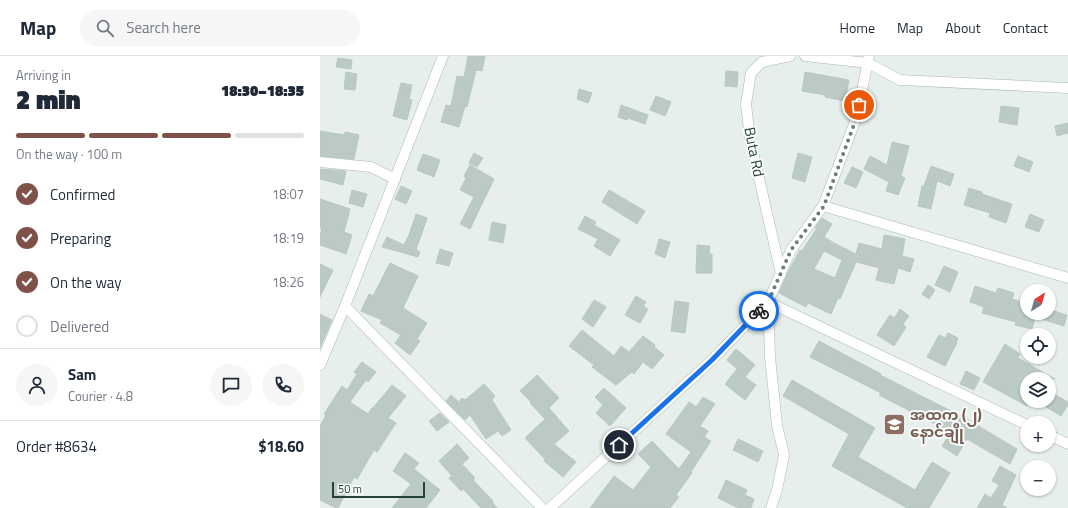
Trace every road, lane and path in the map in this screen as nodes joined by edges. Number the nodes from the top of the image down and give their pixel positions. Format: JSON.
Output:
{"nodes":[{"id":1,"x":443,"y":56,"type":"edge"},
{"id":2,"x":790,"y":56,"type":"edge"},
{"id":3,"x":805,"y":56,"type":"edge"},
{"id":4,"x":869,"y":59,"type":"edge"},
{"id":5,"x":1068,"y":88,"type":"edge"},
{"id":6,"x":320,"y":162,"type":"edge"},
{"id":7,"x":395,"y":179,"type":"junction"},
{"id":8,"x":824,"y":206,"type":"junction"},
{"id":9,"x":780,"y":274,"type":"junction"},
{"id":10,"x":1068,"y":278,"type":"edge"},
{"id":11,"x":768,"y":302,"type":"junction"},
{"id":12,"x":345,"y":306,"type":"junction"},
{"id":13,"x":320,"y":365,"type":"edge"},
{"id":14,"x":1020,"y":422,"type":"edge"},
{"id":15,"x":1056,"y":438,"type":"edge"},
{"id":16,"x":1068,"y":444,"type":"edge"},
{"id":17,"x":542,"y":508,"type":"edge"},
{"id":18,"x":550,"y":508,"type":"edge"},
{"id":19,"x":771,"y":508,"type":"edge"}],
"edges":[{"from":1,"to":7,"type":"street"},
{"from":2,"to":9,"type":"street","name":"Buta Rd"},
{"from":3,"to":4,"type":"street"},
{"from":4,"to":5,"type":"street"},
{"from":4,"to":8,"type":"street"},
{"from":6,"to":7,"type":"street"},
{"from":7,"to":12,"type":"street"},
{"from":8,"to":9,"type":"street"},
{"from":8,"to":10,"type":"street"},
{"from":9,"to":11,"type":"street"},
{"from":11,"to":14,"type":"street"},
{"from":11,"to":18,"type":"street"},
{"from":11,"to":19,"type":"street"},
{"from":12,"to":13,"type":"street"},
{"from":12,"to":17,"type":"street"},
{"from":15,"to":16,"type":"street"}]}
